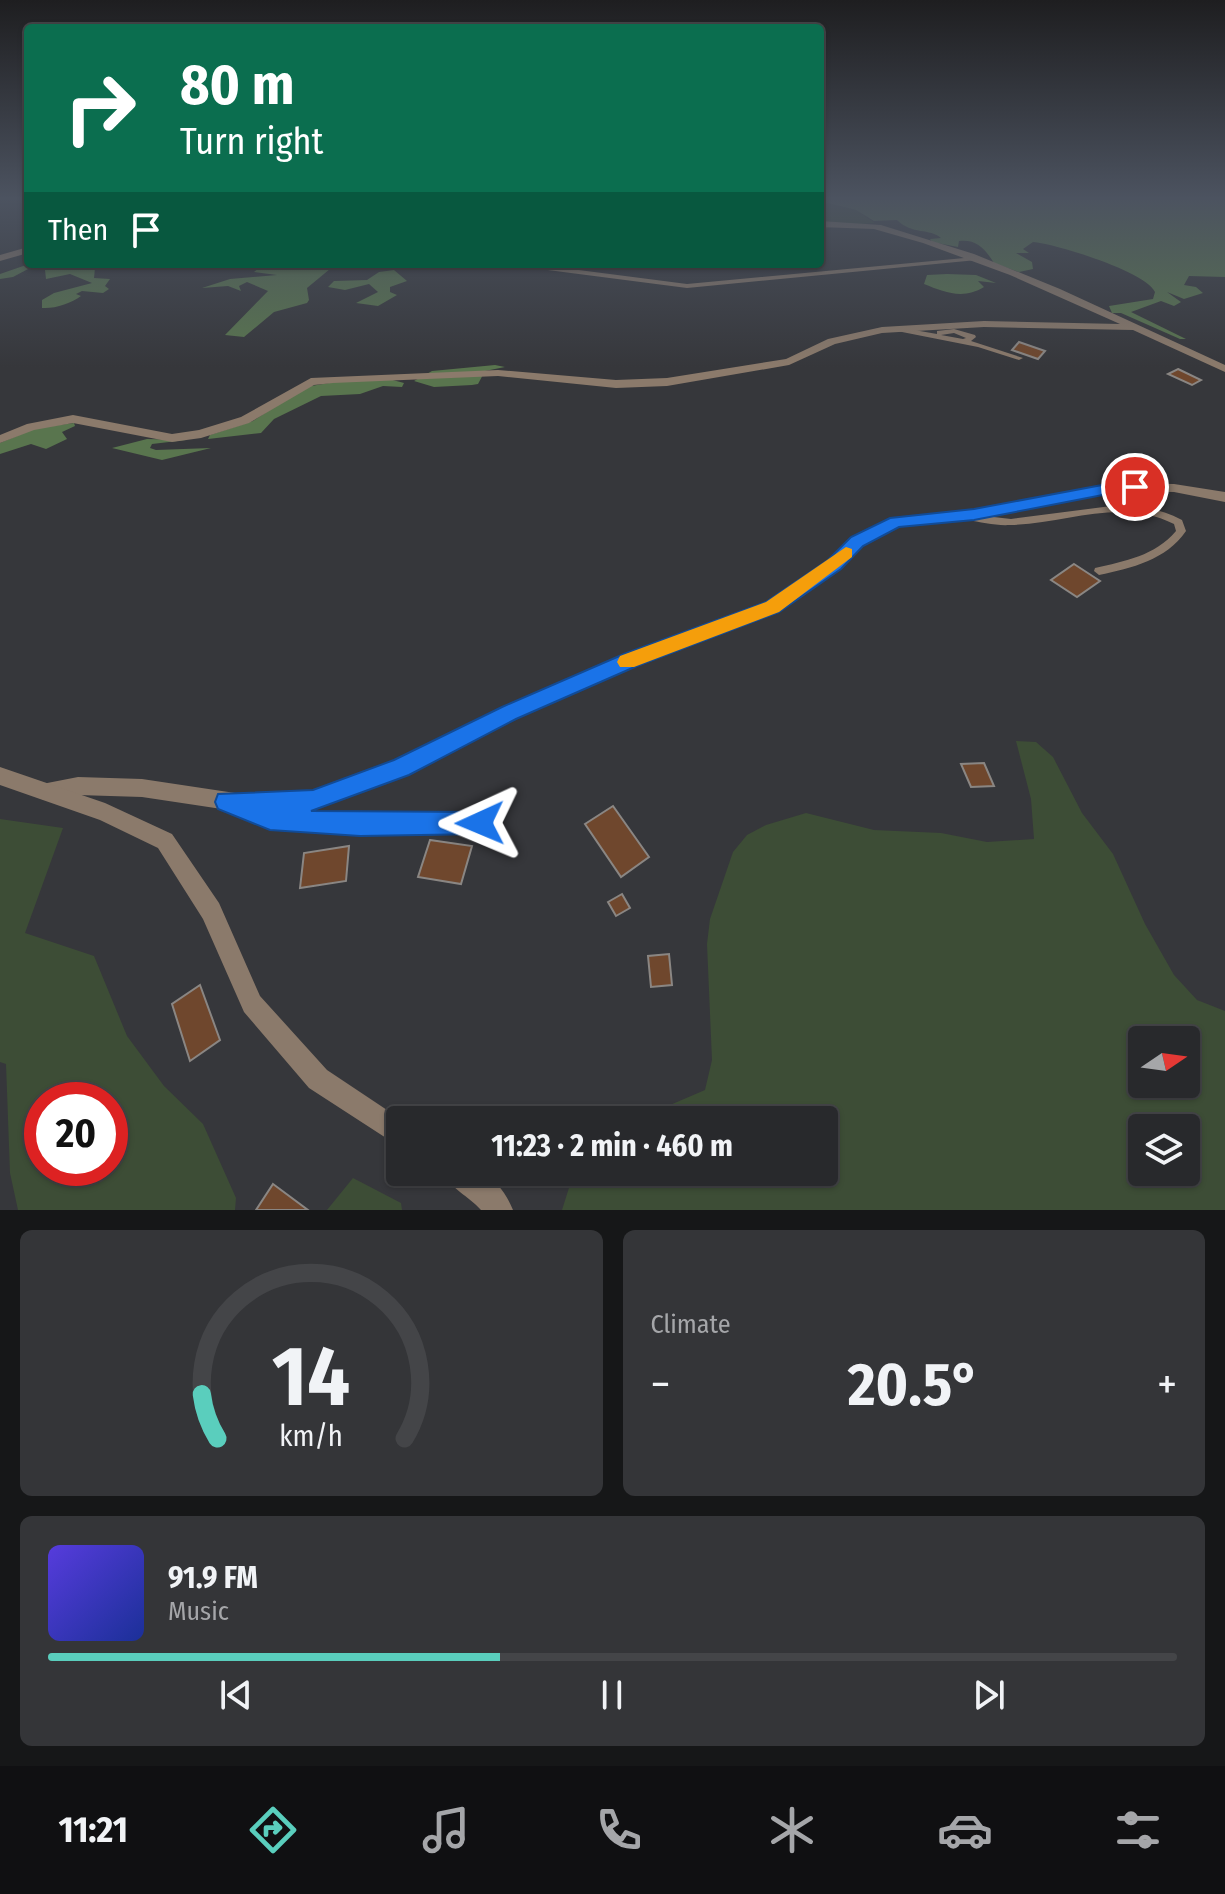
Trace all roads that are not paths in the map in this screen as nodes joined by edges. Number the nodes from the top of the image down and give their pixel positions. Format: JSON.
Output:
{"nodes":[{"id":1,"x":958,"y":253,"type":"edge"},
{"id":2,"x":975,"y":259,"type":"junction"},
{"id":3,"x":548,"y":268,"type":"edge"},
{"id":4,"x":1131,"y":327,"type":"junction"},
{"id":5,"x":895,"y":329,"type":"junction"},
{"id":6,"x":1019,"y":358,"type":"dead end"},
{"id":7,"x":1225,"y":369,"type":"edge"},
{"id":8,"x":0,"y":439,"type":"edge"},
{"id":9,"x":1225,"y":497,"type":"edge"},
{"id":10,"x":959,"y":516,"type":"junction"},
{"id":11,"x":1099,"y":571,"type":"dead end"},
{"id":12,"x":0,"y":776,"type":"edge"},
{"id":13,"x":43,"y":792,"type":"junction"},
{"id":14,"x":226,"y":802,"type":"junction"},
{"id":15,"x":480,"y":823,"type":"dead end"},
{"id":16,"x":386,"y":1125,"type":"edge"},
{"id":17,"x":477,"y":1186,"type":"edge"},
{"id":18,"x":499,"y":1210,"type":"edge"}],
"edges":[{"from":1,"to":2,"type":"street"},
{"from":2,"to":3,"type":"lane"},
{"from":2,"to":4,"type":"street"},
{"from":4,"to":5,"type":"street"},
{"from":4,"to":7,"type":"street"},
{"from":5,"to":6,"type":"lane"},
{"from":5,"to":8,"type":"street"},
{"from":9,"to":10,"type":"street"},
{"from":10,"to":11,"type":"lane"},
{"from":10,"to":14,"type":"street"},
{"from":12,"to":13,"type":"street"},
{"from":13,"to":14,"type":"street"},
{"from":13,"to":16,"type":"street"},
{"from":14,"to":15,"type":"lane"},
{"from":17,"to":18,"type":"street"}]}
